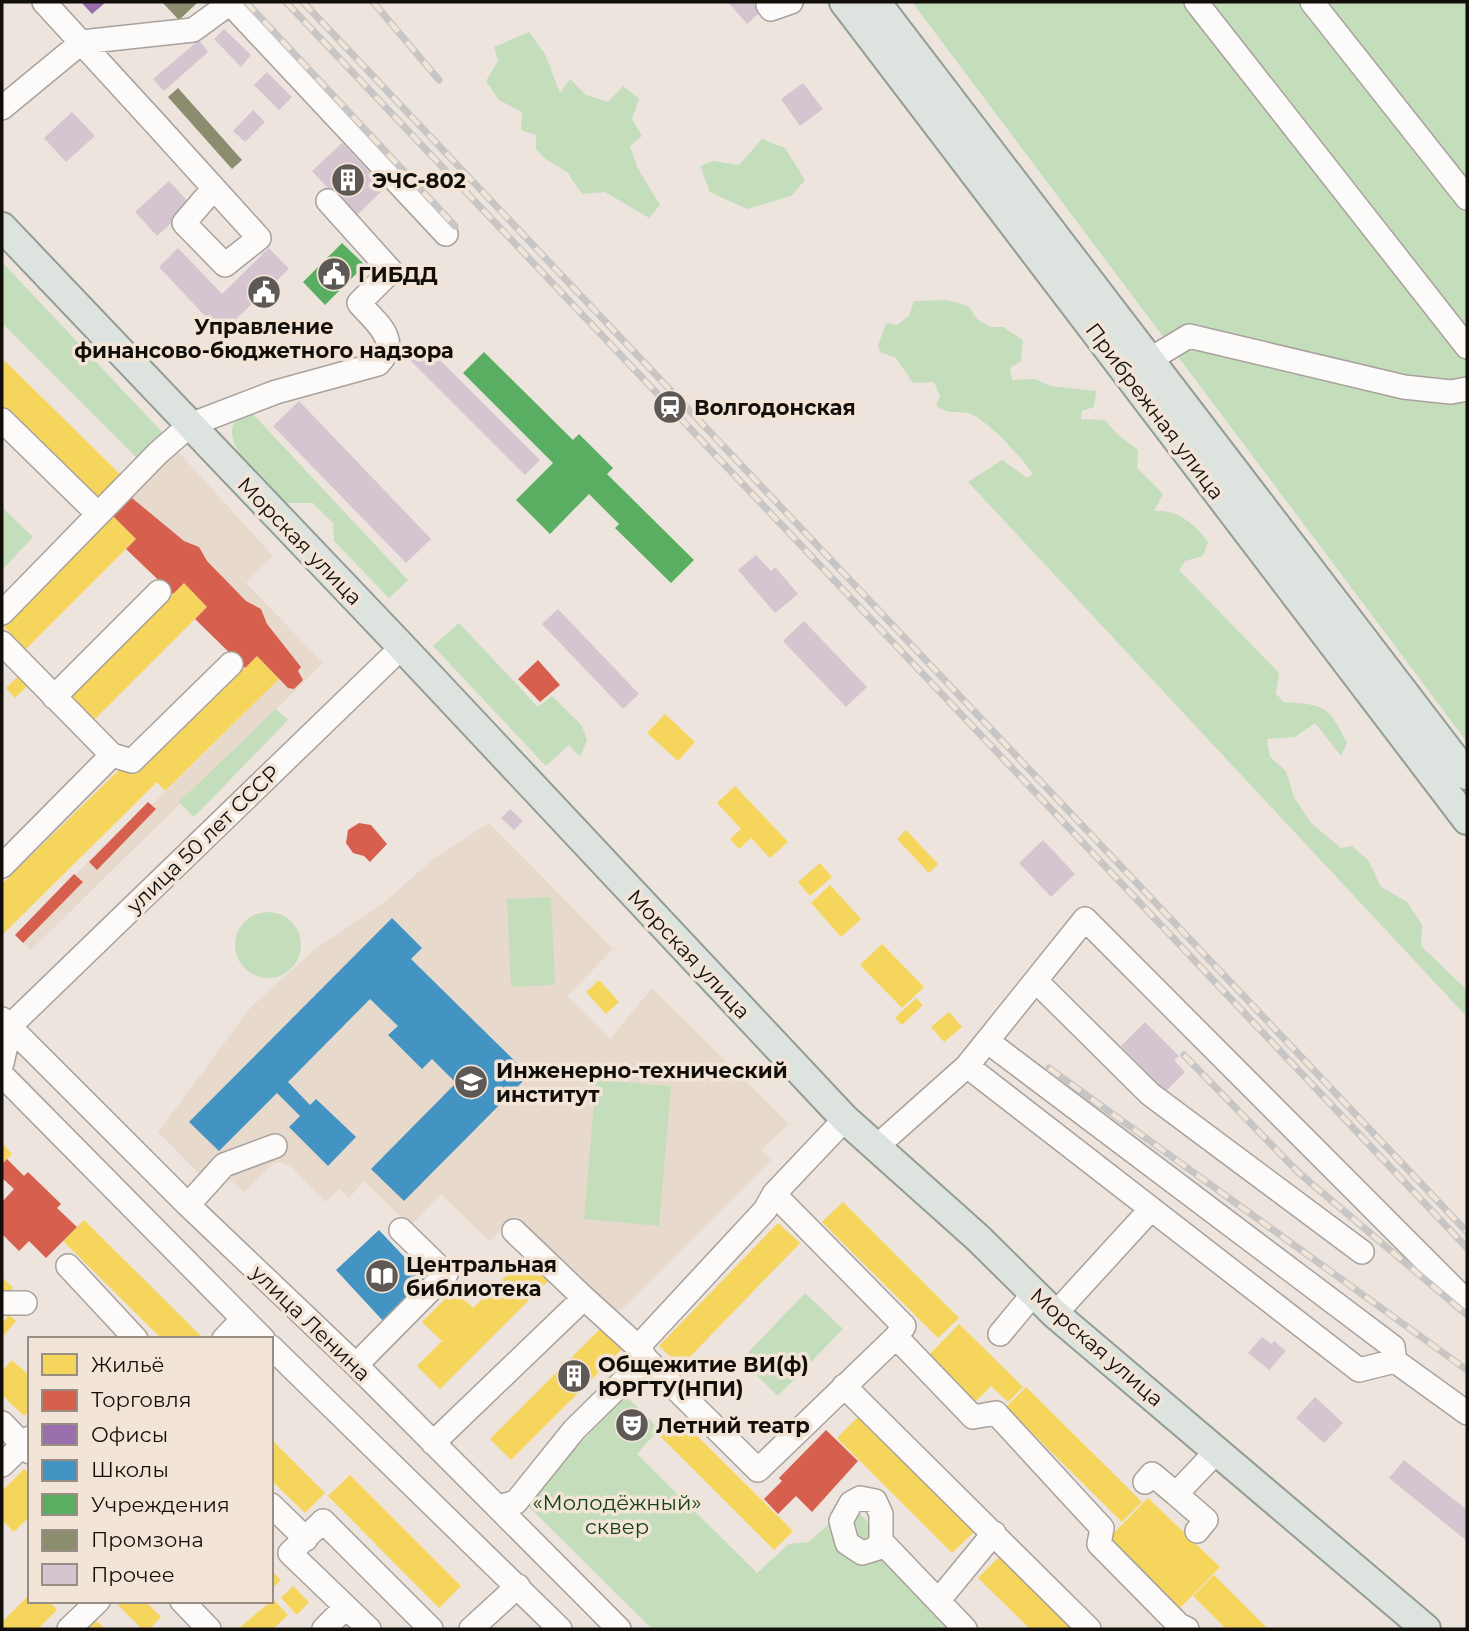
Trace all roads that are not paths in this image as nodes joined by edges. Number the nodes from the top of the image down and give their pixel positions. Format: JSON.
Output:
{"nodes":[{"id":1,"x":44,"y":2,"type":"edge"},
{"id":2,"x":229,"y":2,"type":"edge"},
{"id":3,"x":791,"y":2,"type":"edge"},
{"id":4,"x":844,"y":2,"type":"edge"},
{"id":5,"x":876,"y":2,"type":"edge"},
{"id":6,"x":1196,"y":2,"type":"edge"},
{"id":7,"x":1312,"y":2,"type":"edge"},
{"id":8,"x":768,"y":5,"type":"dead end"},
{"id":9,"x":82,"y":42,"type":"junction"},
{"id":10,"x":925,"y":89,"type":"junction"},
{"id":11,"x":2,"y":108,"type":"edge"},
{"id":12,"x":214,"y":188,"type":"dead end"},
{"id":13,"x":1467,"y":198,"type":"edge"},
{"id":14,"x":328,"y":201,"type":"dead end"},
{"id":15,"x":2,"y":228,"type":"edge"},
{"id":16,"x":446,"y":234,"type":"dead end"},
{"id":17,"x":1467,"y":347,"type":"edge"},
{"id":18,"x":1149,"y":360,"type":"junction"},
{"id":19,"x":1467,"y":389,"type":"edge"},
{"id":20,"x":2,"y":420,"type":"edge"},
{"id":21,"x":190,"y":425,"type":"junction"},
{"id":22,"x":98,"y":514,"type":"junction"},
{"id":23,"x":159,"y":593,"type":"dead end"},
{"id":24,"x":2,"y":614,"type":"edge"},
{"id":25,"x":2,"y":643,"type":"edge"},
{"id":26,"x":402,"y":647,"type":"junction"},
{"id":27,"x":231,"y":664,"type":"dead end"},
{"id":28,"x":54,"y":697,"type":"junction"},
{"id":29,"x":112,"y":755,"type":"junction"},
{"id":30,"x":1467,"y":775,"type":"edge"},
{"id":31,"x":1467,"y":820,"type":"edge"},
{"id":32,"x":2,"y":866,"type":"edge"},
{"id":33,"x":1036,"y":981,"type":"junction"},
{"id":34,"x":6,"y":1025,"type":"edge"},
{"id":35,"x":987,"y":1041,"type":"junction"},
{"id":36,"x":2,"y":1063,"type":"edge"},
{"id":37,"x":967,"y":1066,"type":"junction"},
{"id":38,"x":2,"y":1075,"type":"edge"},
{"id":39,"x":845,"y":1119,"type":"junction"},
{"id":40,"x":275,"y":1146,"type":"dead end"},
{"id":41,"x":875,"y":1149,"type":"junction"},
{"id":42,"x":775,"y":1194,"type":"junction"},
{"id":43,"x":188,"y":1205,"type":"junction"},
{"id":44,"x":1151,"y":1209,"type":"junction"},
{"id":45,"x":401,"y":1230,"type":"dead end"},
{"id":46,"x":514,"y":1231,"type":"dead end"},
{"id":47,"x":1362,"y":1252,"type":"dead end"},
{"id":48,"x":68,"y":1266,"type":"dead end"},
{"id":49,"x":1034,"y":1293,"type":"junction"},
{"id":50,"x":584,"y":1298,"type":"junction"},
{"id":51,"x":1467,"y":1302,"type":"edge"},
{"id":52,"x":2,"y":1303,"type":"edge"},
{"id":53,"x":25,"y":1303,"type":"dead end"},
{"id":54,"x":1055,"y":1314,"type":"junction"},
{"id":55,"x":243,"y":1319,"type":"junction"},
{"id":56,"x":1000,"y":1334,"type":"dead end"},
{"id":57,"x":134,"y":1337,"type":"edge"},
{"id":58,"x":226,"y":1337,"type":"edge"},
{"id":59,"x":261,"y":1337,"type":"edge"},
{"id":60,"x":896,"y":1337,"type":"junction"},
{"id":61,"x":273,"y":1349,"type":"edge"},
{"id":62,"x":642,"y":1353,"type":"junction"},
{"id":63,"x":1395,"y":1361,"type":"junction"},
{"id":64,"x":356,"y":1365,"type":"junction"},
{"id":65,"x":844,"y":1387,"type":"junction"},
{"id":66,"x":1467,"y":1413,"type":"edge"},
{"id":67,"x":2,"y":1423,"type":"edge"},
{"id":68,"x":433,"y":1443,"type":"junction"},
{"id":69,"x":27,"y":1445,"type":"edge"},
{"id":70,"x":1217,"y":1451,"type":"junction"},
{"id":71,"x":2,"y":1465,"type":"edge"},
{"id":72,"x":1145,"y":1482,"type":"dead end"},
{"id":73,"x":1176,"y":1494,"type":"junction"},
{"id":74,"x":273,"y":1507,"type":"edge"},
{"id":75,"x":498,"y":1507,"type":"junction"},
{"id":76,"x":1198,"y":1531,"type":"dead end"},
{"id":77,"x":994,"y":1534,"type":"junction"},
{"id":78,"x":306,"y":1539,"type":"junction"},
{"id":79,"x":881,"y":1541,"type":"dead end"},
{"id":80,"x":518,"y":1586,"type":"junction"},
{"id":81,"x":938,"y":1601,"type":"junction"},
{"id":82,"x":96,"y":1603,"type":"edge"},
{"id":83,"x":185,"y":1603,"type":"edge"},
{"id":84,"x":346,"y":1607,"type":"junction"},
{"id":85,"x":1420,"y":1628,"type":"edge"},
{"id":86,"x":69,"y":1629,"type":"edge"},
{"id":87,"x":209,"y":1629,"type":"edge"},
{"id":88,"x":324,"y":1629,"type":"edge"},
{"id":89,"x":369,"y":1629,"type":"edge"},
{"id":90,"x":432,"y":1629,"type":"edge"},
{"id":91,"x":471,"y":1629,"type":"edge"},
{"id":92,"x":560,"y":1629,"type":"edge"},
{"id":93,"x":619,"y":1629,"type":"edge"},
{"id":94,"x":965,"y":1629,"type":"edge"},
{"id":95,"x":1089,"y":1629,"type":"edge"},
{"id":96,"x":1187,"y":1629,"type":"edge"},
{"id":97,"x":1199,"y":1629,"type":"edge"},
{"id":98,"x":1204,"y":1629,"type":"edge"}],
"edges":[{"from":1,"to":9,"type":"street"},
{"from":2,"to":9,"type":"street"},
{"from":2,"to":16,"type":"street"},
{"from":3,"to":8,"type":"street"},
{"from":4,"to":10,"type":"main road","name":"Прибрежная улица"},
{"from":5,"to":10,"type":"main road","name":"Прибрежная улица"},
{"from":6,"to":17,"type":"street"},
{"from":7,"to":13,"type":"street"},
{"from":9,"to":11,"type":"street"},
{"from":9,"to":12,"type":"street"},
{"from":10,"to":18,"type":"main road","name":"Прибрежная улица"},
{"from":10,"to":31,"type":"main road","name":"Прибрежная улица"},
{"from":14,"to":21,"type":"street"},
{"from":15,"to":21,"type":"main road","name":"Морская улица"},
{"from":18,"to":19,"type":"street"},
{"from":18,"to":30,"type":"main road","name":"Прибрежная улица"},
{"from":20,"to":22,"type":"street"},
{"from":21,"to":22,"type":"street"},
{"from":21,"to":26,"type":"main road","name":"Морская улица"},
{"from":22,"to":24,"type":"street"},
{"from":23,"to":28,"type":"street"},
{"from":25,"to":28,"type":"street"},
{"from":26,"to":34,"type":"street","name":"улица 50 лет СССР"},
{"from":26,"to":39,"type":"main road","name":"Морская улица"},
{"from":27,"to":29,"type":"street"},
{"from":28,"to":29,"type":"street"},
{"from":29,"to":32,"type":"street"},
{"from":33,"to":35,"type":"street"},
{"from":33,"to":47,"type":"street"},
{"from":33,"to":51,"type":"street"},
{"from":34,"to":36,"type":"street"},
{"from":34,"to":43,"type":"street","name":"улица Ленина"},
{"from":35,"to":37,"type":"street"},
{"from":35,"to":63,"type":"street"},
{"from":37,"to":41,"type":"street"},
{"from":37,"to":44,"type":"street"},
{"from":38,"to":55,"type":"street","name":"улица Ленина"},
{"from":39,"to":41,"type":"main road","name":"Морская улица"},
{"from":39,"to":42,"type":"street"},
{"from":40,"to":43,"type":"street"},
{"from":41,"to":49,"type":"main road","name":"Морская улица"},
{"from":42,"to":60,"type":"street"},
{"from":42,"to":62,"type":"street"},
{"from":43,"to":64,"type":"street","name":"улица Ленина"},
{"from":44,"to":54,"type":"street"},
{"from":44,"to":63,"type":"street"},
{"from":45,"to":64,"type":"street"},
{"from":46,"to":50,"type":"street"},
{"from":48,"to":57,"type":"street"},
{"from":49,"to":54,"type":"main road","name":"Морская улица"},
{"from":49,"to":56,"type":"street"},
{"from":50,"to":62,"type":"street"},
{"from":50,"to":68,"type":"street"},
{"from":52,"to":53,"type":"street"},
{"from":54,"to":70,"type":"main road","name":"Морская улица"},
{"from":55,"to":58,"type":"street"},
{"from":55,"to":59,"type":"street","name":"улица Ленина"},
{"from":60,"to":65,"type":"street"},
{"from":60,"to":96,"type":"street"},
{"from":61,"to":80,"type":"street"},
{"from":62,"to":65,"type":"street"},
{"from":62,"to":75,"type":"street"},
{"from":63,"to":66,"type":"street"},
{"from":64,"to":68,"type":"street","name":"улица Ленина"},
{"from":65,"to":77,"type":"street"},
{"from":67,"to":69,"type":"street"},
{"from":68,"to":75,"type":"street","name":"улица Ленина"},
{"from":69,"to":71,"type":"street"},
{"from":70,"to":73,"type":"street"},
{"from":70,"to":85,"type":"main road","name":"Морская улица"},
{"from":72,"to":73,"type":"street"},
{"from":73,"to":76,"type":"street"},
{"from":74,"to":78,"type":"street"},
{"from":75,"to":93,"type":"street","name":"улица Ленина"},
{"from":77,"to":81,"type":"street"},
{"from":77,"to":95,"type":"street"},
{"from":78,"to":84,"type":"street"},
{"from":78,"to":90,"type":"street"},
{"from":79,"to":81,"type":"street"},
{"from":80,"to":91,"type":"street"},
{"from":80,"to":92,"type":"street"},
{"from":81,"to":94,"type":"street"},
{"from":82,"to":86,"type":"street"},
{"from":83,"to":87,"type":"street"},
{"from":84,"to":88,"type":"street"},
{"from":84,"to":89,"type":"street"},
{"from":97,"to":98,"type":"street"}]}
